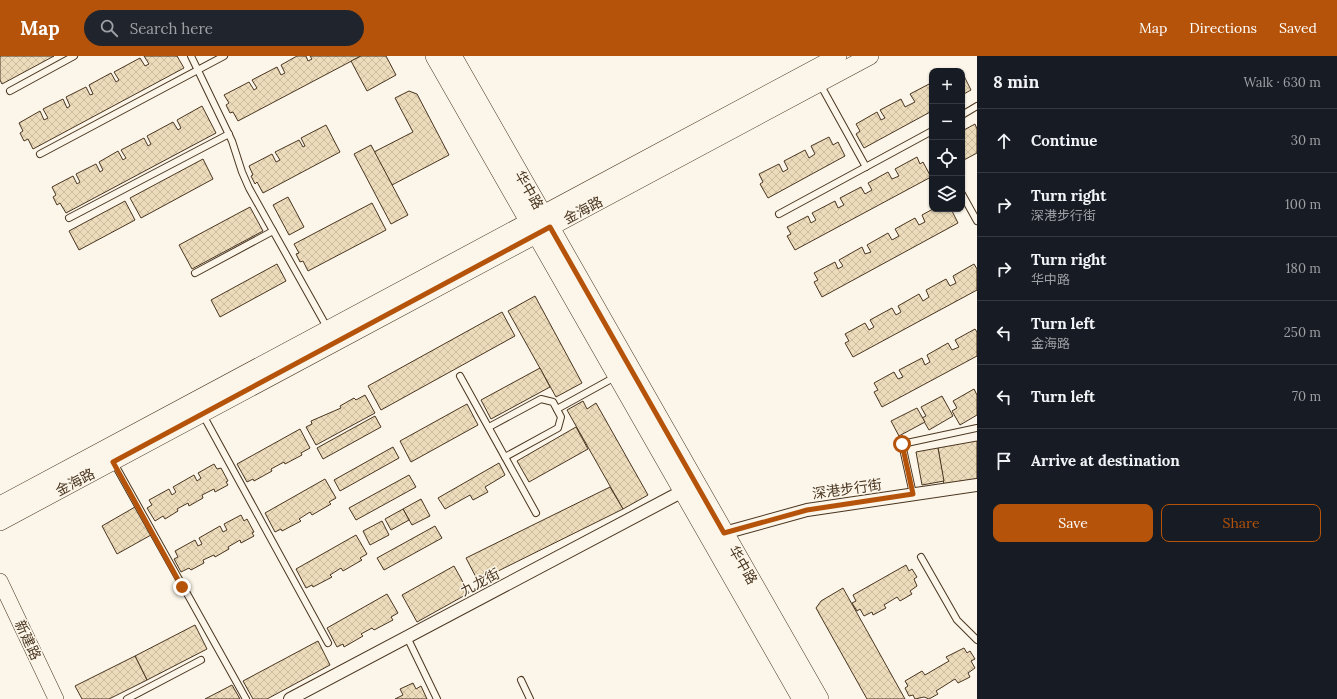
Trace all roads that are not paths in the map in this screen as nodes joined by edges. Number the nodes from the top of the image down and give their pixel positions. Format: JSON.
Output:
{"nodes":[{"id":1,"x":74,"y":56,"type":"edge"},
{"id":2,"x":191,"y":56,"type":"edge"},
{"id":3,"x":224,"y":56,"type":"edge"},
{"id":4,"x":435,"y":56,"type":"edge"},
{"id":5,"x":452,"y":56,"type":"edge"},
{"id":6,"x":838,"y":56,"type":"edge"},
{"id":7,"x":870,"y":56,"type":"edge"},
{"id":8,"x":198,"y":70,"type":"junction"},
{"id":9,"x":820,"y":83,"type":"junction"},
{"id":10,"x":10,"y":91,"type":"dead end"},
{"id":11,"x":977,"y":106,"type":"edge"},
{"id":12,"x":965,"y":112,"type":"edge"},
{"id":13,"x":929,"y":133,"type":"edge"},
{"id":14,"x":229,"y":134,"type":"junction"},
{"id":15,"x":40,"y":154,"type":"dead end"},
{"id":16,"x":866,"y":167,"type":"junction"},
{"id":17,"x":965,"y":199,"type":"edge"},
{"id":18,"x":779,"y":214,"type":"dead end"},
{"id":19,"x":69,"y":218,"type":"dead end"},
{"id":20,"x":977,"y":221,"type":"edge"},
{"id":21,"x":540,"y":224,"type":"junction"},
{"id":22,"x":273,"y":231,"type":"junction"},
{"id":23,"x":195,"y":273,"type":"dead end"},
{"id":24,"x":328,"y":329,"type":"junction"},
{"id":25,"x":460,"y":376,"type":"dead end"},
{"id":26,"x":617,"y":376,"type":"junction"},
{"id":27,"x":557,"y":409,"type":"junction"},
{"id":28,"x":202,"y":413,"type":"junction"},
{"id":29,"x":489,"y":427,"type":"junction"},
{"id":30,"x":977,"y":428,"type":"edge"},
{"id":31,"x":505,"y":457,"type":"junction"},
{"id":32,"x":113,"y":462,"type":"junction"},
{"id":33,"x":977,"y":485,"type":"edge"},
{"id":34,"x":683,"y":491,"type":"junction"},
{"id":35,"x":913,"y":494,"type":"junction"},
{"id":36,"x":0,"y":505,"type":"edge"},
{"id":37,"x":536,"y":514,"type":"dead end"},
{"id":38,"x":0,"y":522,"type":"edge"},
{"id":39,"x":724,"y":533,"type":"junction"},
{"id":40,"x":921,"y":557,"type":"dead end"},
{"id":41,"x":0,"y":581,"type":"edge"},
{"id":42,"x":407,"y":637,"type":"junction"},
{"id":43,"x":977,"y":640,"type":"edge"},
{"id":44,"x":328,"y":643,"type":"dead end"},
{"id":45,"x":201,"y":660,"type":"dead end"},
{"id":46,"x":521,"y":680,"type":"dead end"},
{"id":47,"x":56,"y":699,"type":"edge"},
{"id":48,"x":127,"y":699,"type":"edge"},
{"id":49,"x":246,"y":699,"type":"edge"},
{"id":50,"x":292,"y":699,"type":"edge"},
{"id":51,"x":437,"y":699,"type":"edge"},
{"id":52,"x":530,"y":699,"type":"edge"},
{"id":53,"x":802,"y":699,"type":"edge"},
{"id":54,"x":819,"y":699,"type":"edge"}],
"edges":[{"from":1,"to":10,"type":"lane"},
{"from":2,"to":8,"type":"lane"},
{"from":3,"to":8,"type":"lane"},
{"from":4,"to":21,"type":"main road","name":"华中路"},
{"from":5,"to":21,"type":"main road","name":"华中路"},
{"from":6,"to":21,"type":"main road","name":"金海路"},
{"from":7,"to":9,"type":"main road","name":"金海路"},
{"from":8,"to":14,"type":"lane"},
{"from":8,"to":15,"type":"lane"},
{"from":9,"to":16,"type":"lane"},
{"from":9,"to":21,"type":"main road","name":"金海路"},
{"from":11,"to":12,"type":"lane"},
{"from":13,"to":16,"type":"lane"},
{"from":14,"to":19,"type":"lane"},
{"from":14,"to":22,"type":"lane"},
{"from":16,"to":18,"type":"lane"},
{"from":17,"to":20,"type":"lane"},
{"from":21,"to":24,"type":"main road","name":"金海路"},
{"from":21,"to":26,"type":"main road","name":"华中路"},
{"from":21,"to":28,"type":"main road","name":"金海路"},
{"from":21,"to":39,"type":"main road","name":"华中路"},
{"from":22,"to":23,"type":"lane"},
{"from":22,"to":24,"type":"lane"},
{"from":24,"to":36,"type":"main road","name":"金海路"},
{"from":25,"to":29,"type":"lane"},
{"from":26,"to":27,"type":"lane"},
{"from":26,"to":34,"type":"main road","name":"华中路"},
{"from":27,"to":29,"type":"lane"},
{"from":27,"to":31,"type":"lane"},
{"from":28,"to":32,"type":"main road","name":"金海路"},
{"from":28,"to":44,"type":"lane"},
{"from":29,"to":31,"type":"lane"},
{"from":30,"to":35,"type":"lane"},
{"from":31,"to":37,"type":"lane"},
{"from":32,"to":38,"type":"main road","name":"金海路"},
{"from":32,"to":49,"type":"lane"},
{"from":33,"to":35,"type":"street","name":"深港步行街"},
{"from":34,"to":42,"type":"street","name":"九龙街"},
{"from":34,"to":53,"type":"main road","name":"华中路"},
{"from":35,"to":39,"type":"street","name":"深港步行街"},
{"from":39,"to":54,"type":"main road","name":"华中路"},
{"from":40,"to":43,"type":"lane"},
{"from":41,"to":47,"type":"street","name":"新建路"},
{"from":42,"to":50,"type":"street","name":"九龙街"},
{"from":42,"to":51,"type":"lane"},
{"from":45,"to":48,"type":"lane"},
{"from":46,"to":52,"type":"lane"}]}
